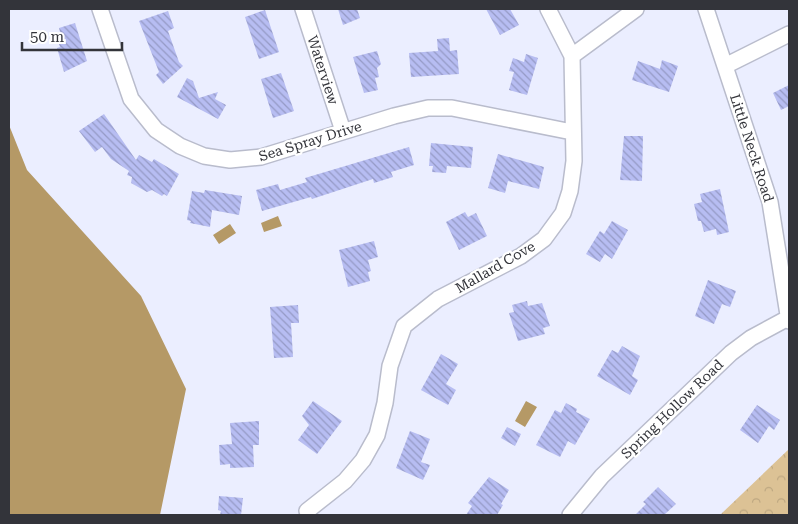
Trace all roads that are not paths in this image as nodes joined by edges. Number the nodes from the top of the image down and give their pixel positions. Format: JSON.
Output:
{"nodes":[{"id":1,"x":100,"y":9,"type":"edge"},
{"id":2,"x":303,"y":9,"type":"edge"},
{"id":3,"x":548,"y":9,"type":"edge"},
{"id":4,"x":636,"y":9,"type":"edge"},
{"id":5,"x":706,"y":9,"type":"edge"},
{"id":6,"x":789,"y":34,"type":"edge"},
{"id":7,"x":572,"y":56,"type":"junction"},
{"id":8,"x":725,"y":66,"type":"junction"},
{"id":9,"x":343,"y":131,"type":"junction"},
{"id":10,"x":572,"y":132,"type":"junction"},
{"id":11,"x":787,"y":289,"type":"edge"},
{"id":12,"x":789,"y":319,"type":"edge"},
{"id":13,"x":307,"y":511,"type":"dead end"},
{"id":14,"x":570,"y":515,"type":"edge"}],
"edges":[{"from":1,"to":9,"type":"street","name":"Sea Spray Drive"},
{"from":2,"to":9,"type":"street","name":"Waterview"},
{"from":3,"to":7,"type":"street"},
{"from":4,"to":7,"type":"street"},
{"from":5,"to":8,"type":"street","name":"Little Neck Road"},
{"from":6,"to":8,"type":"street"},
{"from":7,"to":10,"type":"street","name":"Mallard Cove"},
{"from":8,"to":11,"type":"street","name":"Little Neck Road"},
{"from":9,"to":10,"type":"street","name":"Sea Spray Drive"},
{"from":10,"to":13,"type":"street","name":"Mallard Cove"},
{"from":11,"to":12,"type":"street","name":"Little Neck Road"},
{"from":12,"to":14,"type":"street","name":"Spring Hollow Road"}]}
